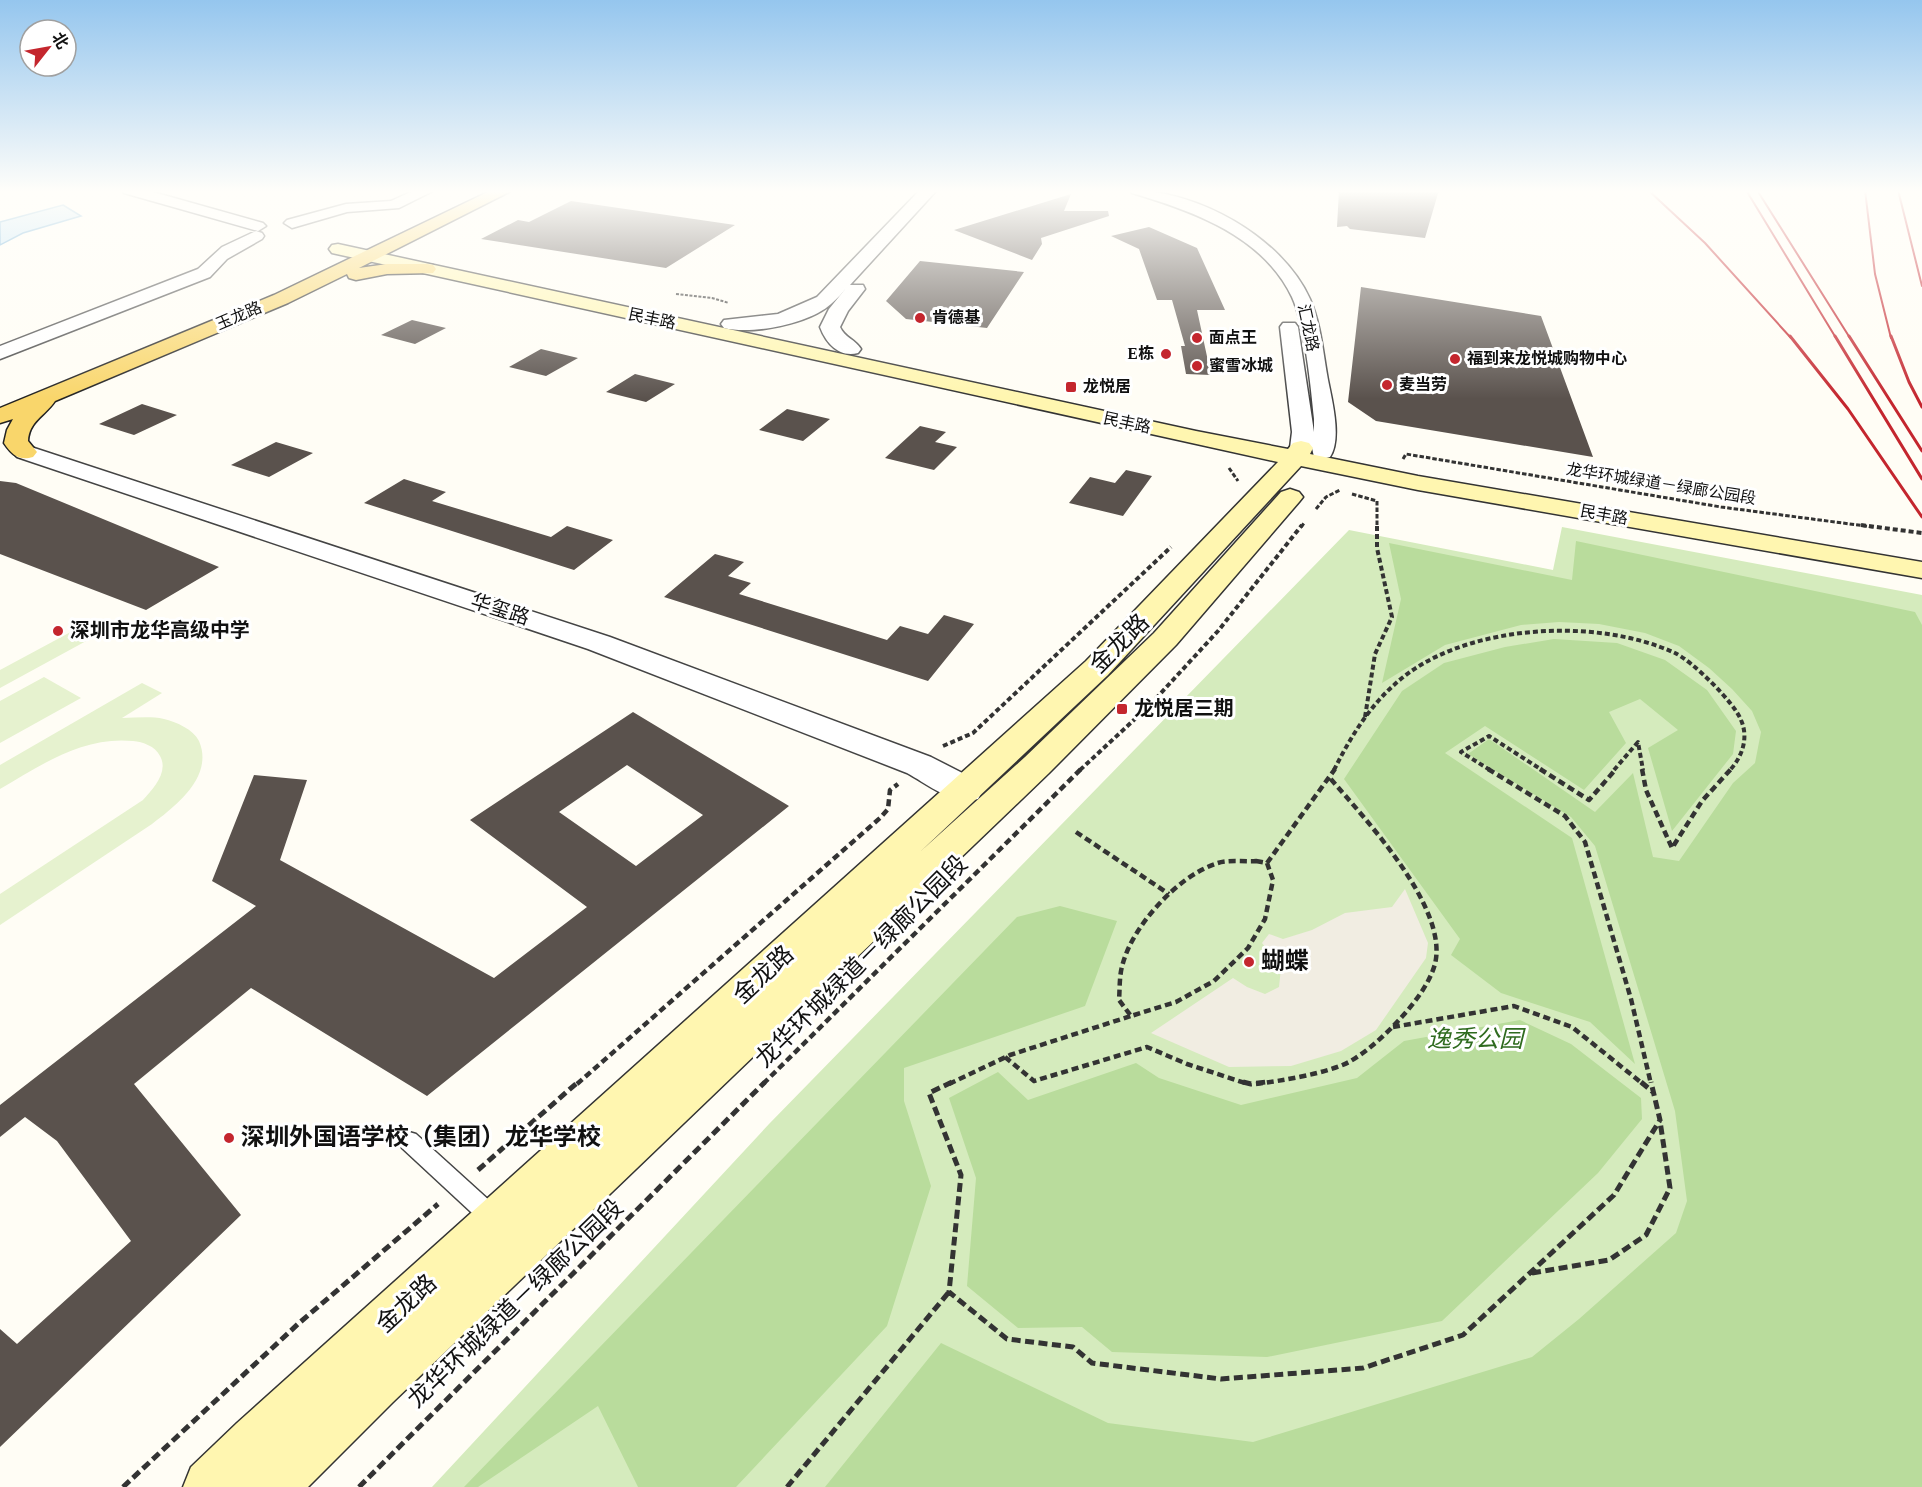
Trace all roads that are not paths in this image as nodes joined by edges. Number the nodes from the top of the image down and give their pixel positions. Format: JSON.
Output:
{"nodes":[{"id":1,"x":215,"y":259,"type":"edge"},
{"id":2,"x":365,"y":259,"type":"edge"},
{"id":3,"x":429,"y":259,"type":"edge"},
{"id":4,"x":439,"y":259,"type":"edge"},
{"id":5,"x":440,"y":259,"type":"edge"},
{"id":6,"x":864,"y":259,"type":"edge"},
{"id":7,"x":883,"y":259,"type":"edge"},
{"id":8,"x":1259,"y":259,"type":"edge"},
{"id":9,"x":1275,"y":259,"type":"edge"},
{"id":10,"x":294,"y":292,"type":"junction"},
{"id":11,"x":732,"y":314,"type":"junction"},
{"id":12,"x":851,"y":349,"type":"junction"},
{"id":13,"x":0,"y":353,"type":"edge"},
{"id":14,"x":52,"y":395,"type":"junction"},
{"id":15,"x":0,"y":416,"type":"edge"},
{"id":16,"x":13,"y":452,"type":"edge"},
{"id":17,"x":1315,"y":462,"type":"junction"},
{"id":18,"x":1922,"y":556,"type":"edge"},
{"id":19,"x":1922,"y":570,"type":"edge"},
{"id":20,"x":966,"y":790,"type":"junction"},
{"id":21,"x":409,"y":1141,"type":"dead end"},
{"id":22,"x":497,"y":1221,"type":"junction"},
{"id":23,"x":211,"y":1487,"type":"edge"},
{"id":24,"x":268,"y":1487,"type":"edge"}],
"edges":[{"from":1,"to":13,"type":"street"},
{"from":2,"to":10,"type":"main road","name":"玉龙路"},
{"from":3,"to":10,"type":"main road"},
{"from":4,"to":17,"type":"main road","name":"民丰路"},
{"from":5,"to":11,"type":"main road","name":"民丰路"},
{"from":6,"to":11,"type":"street"},
{"from":7,"to":12,"type":"street"},
{"from":8,"to":17,"type":"street","name":"汇龙路"},
{"from":9,"to":17,"type":"street","name":"汇龙路"},
{"from":10,"to":14,"type":"main road","name":"玉龙路"},
{"from":11,"to":12,"type":"main road","name":"民丰路"},
{"from":12,"to":17,"type":"main road","name":"民丰路"},
{"from":14,"to":15,"type":"main road","name":"玉龙路"},
{"from":14,"to":16,"type":"main road"},
{"from":16,"to":20,"type":"street","name":"华玺路"},
{"from":17,"to":18,"type":"main road","name":"民丰路"},
{"from":17,"to":19,"type":"main road","name":"民丰路"},
{"from":17,"to":20,"type":"main road","name":"金龙路"},
{"from":17,"to":24,"type":"main road","name":"金龙路"},
{"from":20,"to":22,"type":"main road","name":"金龙路"},
{"from":21,"to":22,"type":"lane"},
{"from":22,"to":23,"type":"main road","name":"金龙路"}]}
